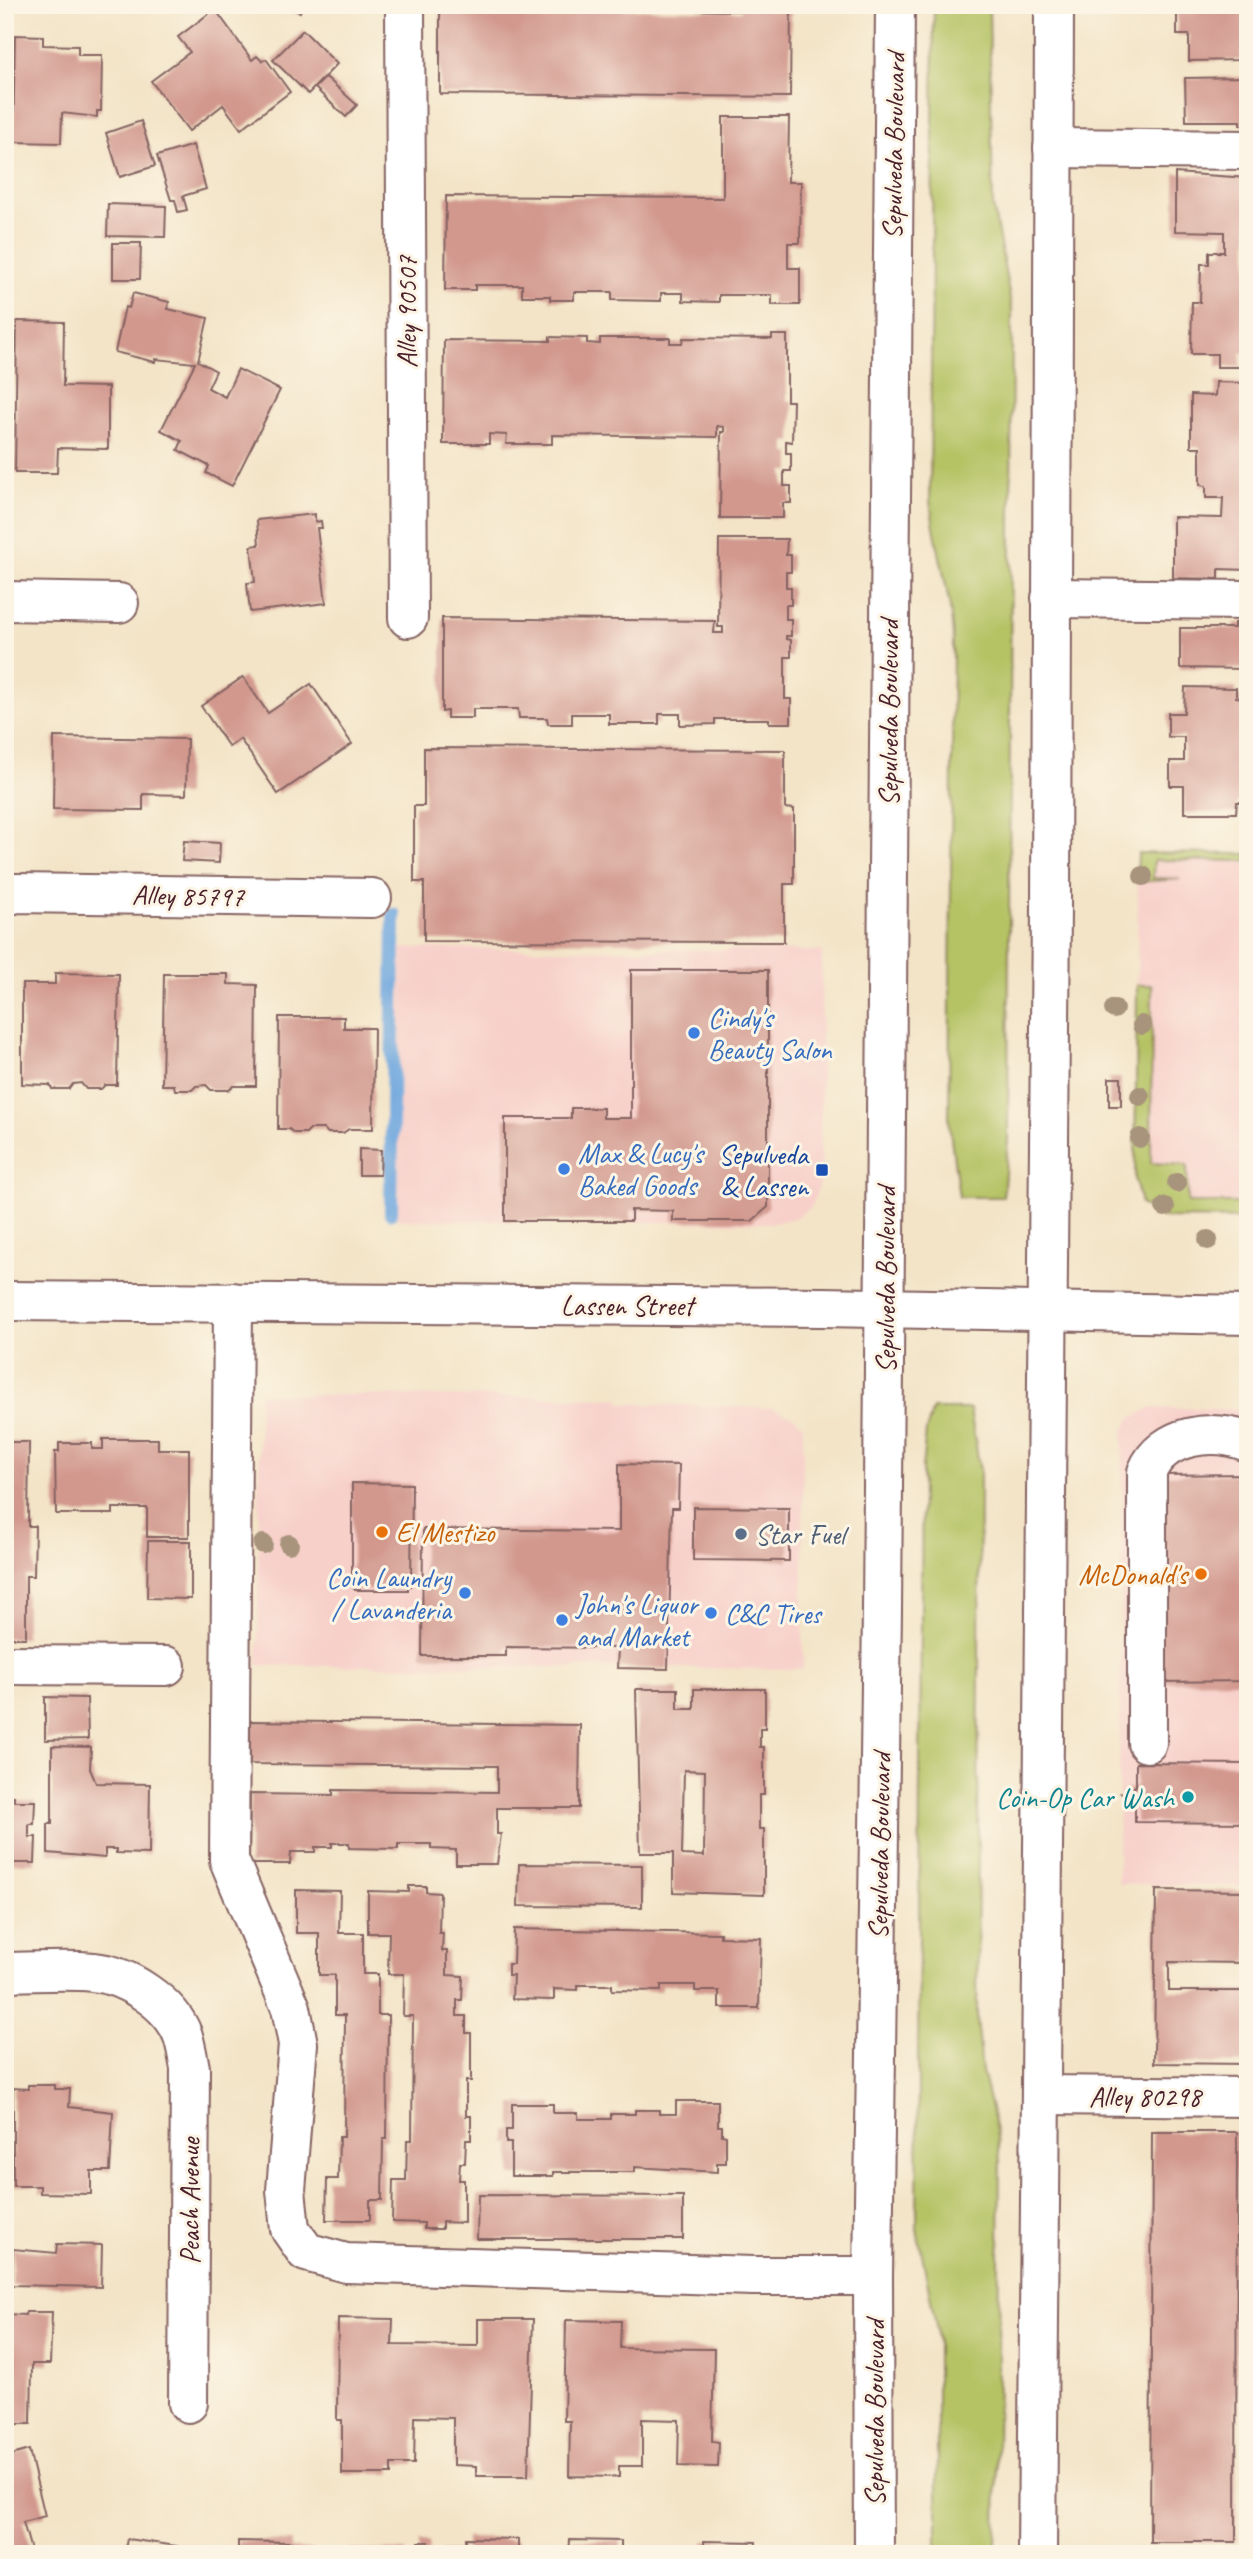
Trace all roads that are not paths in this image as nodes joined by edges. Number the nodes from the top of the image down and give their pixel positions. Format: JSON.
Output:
{"nodes":[{"id":1,"x":405,"y":5,"type":"edge"},
{"id":2,"x":895,"y":5,"type":"edge"},
{"id":3,"x":1054,"y":5,"type":"edge"},
{"id":4,"x":1053,"y":148,"type":"junction"},
{"id":5,"x":1248,"y":150,"type":"edge"},
{"id":6,"x":1051,"y":598,"type":"junction"},
{"id":7,"x":1248,"y":600,"type":"edge"},
{"id":8,"x":5,"y":601,"type":"edge"},
{"id":9,"x":119,"y":603,"type":"dead end"},
{"id":10,"x":408,"y":618,"type":"dead end"},
{"id":11,"x":5,"y":897,"type":"edge"},
{"id":12,"x":372,"y":898,"type":"dead end"},
{"id":13,"x":5,"y":1301,"type":"edge"},
{"id":14,"x":233,"y":1302,"type":"junction"},
{"id":15,"x":884,"y":1307,"type":"junction"},
{"id":16,"x":1047,"y":1310,"type":"junction"},
{"id":17,"x":1248,"y":1315,"type":"edge"},
{"id":18,"x":1248,"y":1443,"type":"edge"},
{"id":19,"x":5,"y":1665,"type":"edge"},
{"id":20,"x":166,"y":1666,"type":"dead end"},
{"id":21,"x":1147,"y":1743,"type":"dead end"},
{"id":22,"x":5,"y":1972,"type":"edge"},
{"id":23,"x":1042,"y":2095,"type":"junction"},
{"id":24,"x":1248,"y":2096,"type":"edge"},
{"id":25,"x":873,"y":2276,"type":"junction"},
{"id":26,"x":188,"y":2403,"type":"dead end"},
{"id":27,"x":874,"y":2554,"type":"edge"},
{"id":28,"x":1037,"y":2554,"type":"edge"}],
"edges":[{"from":1,"to":10,"type":"main road","name":"Alley 90507"},
{"from":2,"to":15,"type":"main road","name":"Sepulveda Boulevard"},
{"from":3,"to":4,"type":"main road"},
{"from":4,"to":5,"type":"main road"},
{"from":4,"to":6,"type":"main road"},
{"from":6,"to":7,"type":"main road"},
{"from":6,"to":16,"type":"main road"},
{"from":8,"to":9,"type":"main road"},
{"from":11,"to":12,"type":"main road","name":"Alley 85797"},
{"from":13,"to":14,"type":"main road","name":"Lassen Street"},
{"from":14,"to":15,"type":"main road","name":"Lassen Street"},
{"from":14,"to":25,"type":"main road"},
{"from":15,"to":16,"type":"main road","name":"Lassen Street"},
{"from":15,"to":25,"type":"main road","name":"Sepulveda Boulevard"},
{"from":16,"to":17,"type":"main road","name":"Lassen Street"},
{"from":16,"to":23,"type":"main road"},
{"from":18,"to":21,"type":"main road"},
{"from":19,"to":20,"type":"main road"},
{"from":22,"to":26,"type":"main road","name":"Peach Avenue"},
{"from":23,"to":24,"type":"main road","name":"Alley 80298"},
{"from":23,"to":28,"type":"main road"},
{"from":25,"to":27,"type":"main road","name":"Sepulveda Boulevard"}]}
